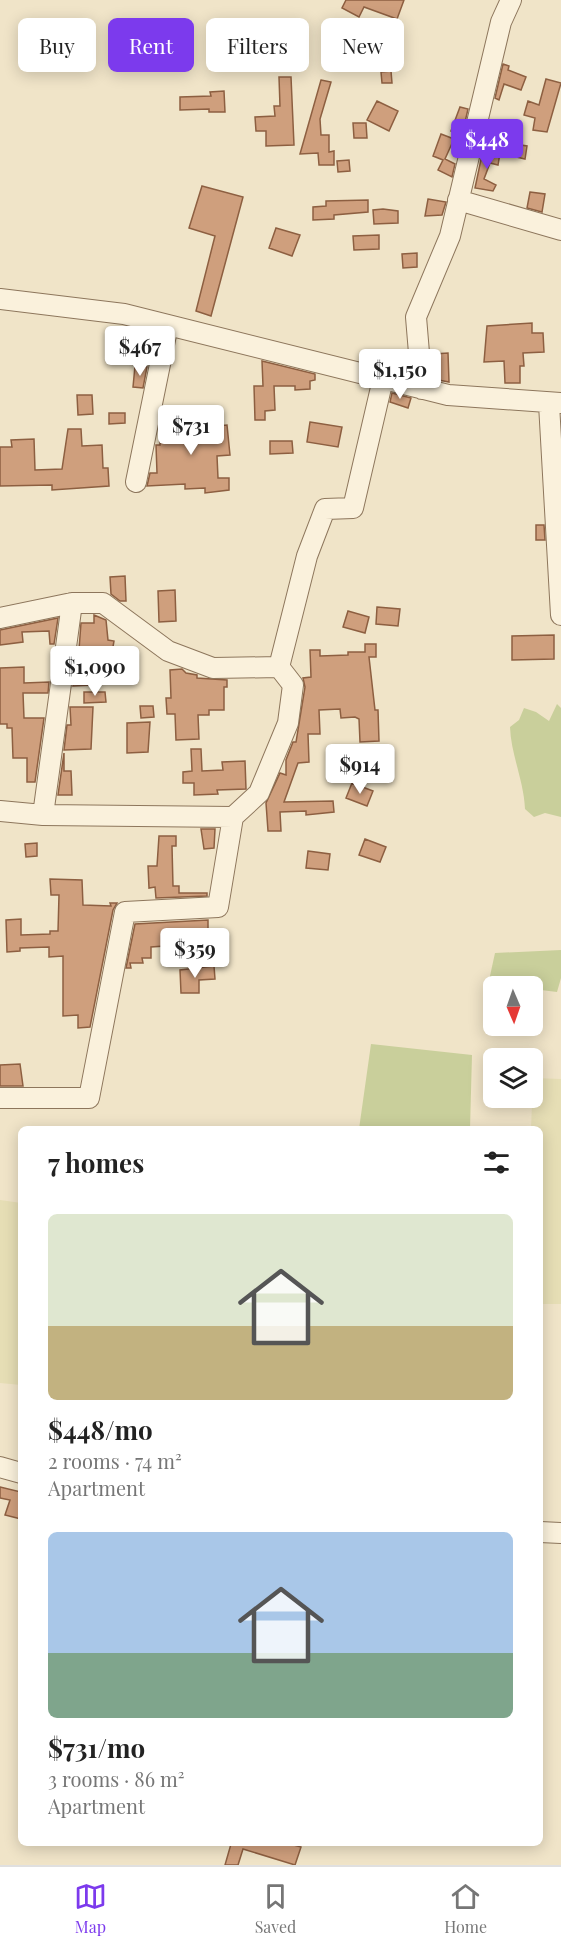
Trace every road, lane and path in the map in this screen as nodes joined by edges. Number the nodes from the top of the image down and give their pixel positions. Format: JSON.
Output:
{"nodes":[{"id":1,"x":511,"y":0,"type":"edge"},
{"id":2,"x":458,"y":200,"type":"junction"},
{"id":3,"x":561,"y":230,"type":"edge"},
{"id":4,"x":0,"y":299,"type":"edge"},
{"id":5,"x":168,"y":325,"type":"junction"},
{"id":6,"x":383,"y":379,"type":"junction"},
{"id":7,"x":422,"y":389,"type":"junction"},
{"id":8,"x":555,"y":404,"type":"edge"},
{"id":9,"x":136,"y":482,"type":"dead end"},
{"id":10,"x":72,"y":603,"type":"junction"},
{"id":11,"x":561,"y":615,"type":"edge"},
{"id":12,"x":0,"y":618,"type":"edge"},
{"id":13,"x":279,"y":667,"type":"junction"},
{"id":14,"x":0,"y":811,"type":"edge"},
{"id":15,"x":43,"y":815,"type":"junction"},
{"id":16,"x":232,"y":818,"type":"junction"},
{"id":17,"x":0,"y":1098,"type":"edge"},
{"id":18,"x":0,"y":1467,"type":"edge"},
{"id":19,"x":18,"y":1472,"type":"edge"},
{"id":20,"x":543,"y":1532,"type":"edge"},
{"id":21,"x":561,"y":1533,"type":"edge"}],
"edges":[{"from":1,"to":2,"type":"street"},
{"from":2,"to":3,"type":"street"},
{"from":2,"to":7,"type":"street"},
{"from":4,"to":5,"type":"street"},
{"from":5,"to":6,"type":"street"},
{"from":5,"to":9,"type":"street"},
{"from":6,"to":7,"type":"street"},
{"from":6,"to":13,"type":"street"},
{"from":7,"to":8,"type":"street"},
{"from":8,"to":11,"type":"street"},
{"from":10,"to":12,"type":"street"},
{"from":10,"to":13,"type":"street"},
{"from":10,"to":15,"type":"street"},
{"from":13,"to":16,"type":"street"},
{"from":14,"to":15,"type":"street"},
{"from":15,"to":16,"type":"street"},
{"from":16,"to":17,"type":"street"},
{"from":18,"to":19,"type":"street"},
{"from":20,"to":21,"type":"street"}]}
